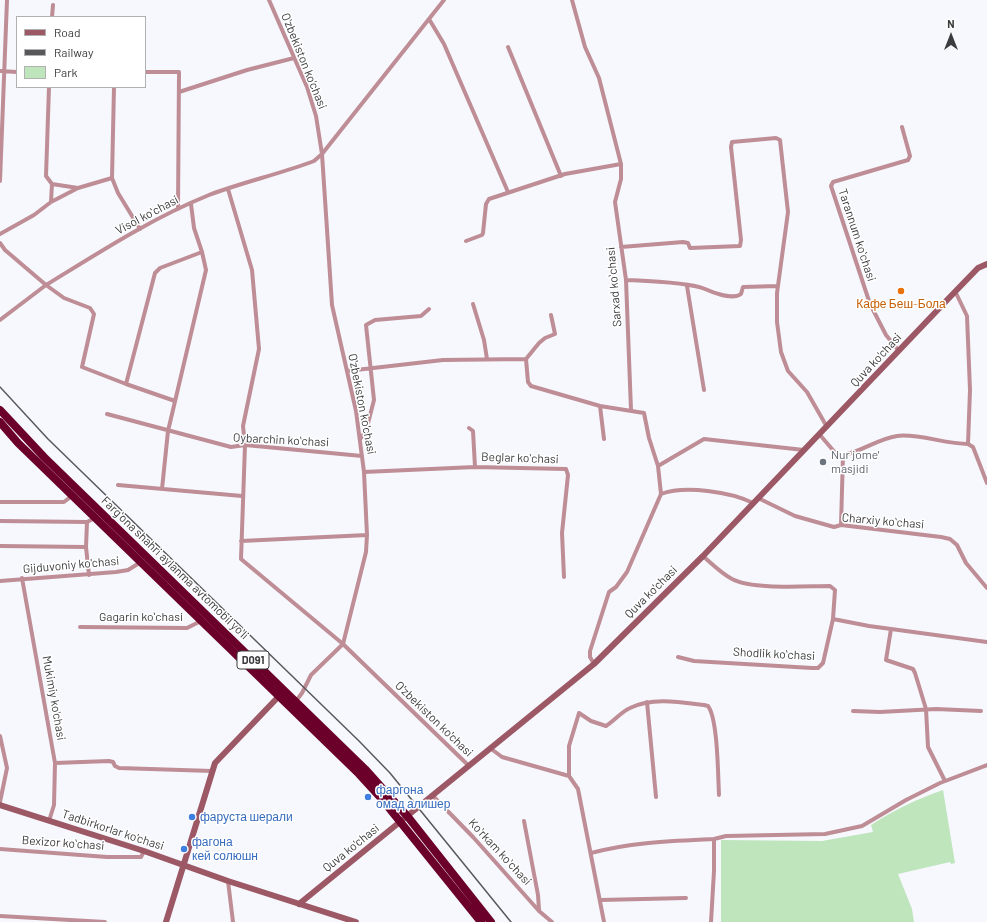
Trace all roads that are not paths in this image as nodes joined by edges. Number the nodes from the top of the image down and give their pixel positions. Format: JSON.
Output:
{"nodes":[{"id":1,"x":7,"y":0,"type":"edge"},
{"id":2,"x":269,"y":0,"type":"edge"},
{"id":3,"x":444,"y":0,"type":"edge"},
{"id":4,"x":572,"y":0,"type":"edge"},
{"id":5,"x":53,"y":5,"type":"dead end"},
{"id":6,"x":52,"y":16,"type":"edge"},
{"id":7,"x":430,"y":19,"type":"junction"},
{"id":8,"x":508,"y":47,"type":"dead end"},
{"id":9,"x":294,"y":58,"type":"junction"},
{"id":10,"x":2,"y":71,"type":"edge"},
{"id":11,"x":16,"y":72,"type":"edge"},
{"id":12,"x":146,"y":72,"type":"edge"},
{"id":13,"x":49,"y":88,"type":"edge"},
{"id":14,"x":114,"y":88,"type":"edge"},
{"id":15,"x":179,"y":92,"type":"junction"},
{"id":16,"x":902,"y":127,"type":"dead end"},
{"id":17,"x":322,"y":154,"type":"junction"},
{"id":18,"x":621,"y":164,"type":"junction"},
{"id":19,"x":561,"y":176,"type":"junction"},
{"id":20,"x":112,"y":178,"type":"junction"},
{"id":21,"x":0,"y":181,"type":"edge"},
{"id":22,"x":52,"y":184,"type":"junction"},
{"id":23,"x":78,"y":188,"type":"junction"},
{"id":24,"x":228,"y":189,"type":"junction"},
{"id":25,"x":508,"y":192,"type":"junction"},
{"id":26,"x":51,"y":202,"type":"junction"},
{"id":27,"x":190,"y":204,"type":"junction"},
{"id":28,"x":178,"y":209,"type":"junction"},
{"id":29,"x":140,"y":229,"type":"junction"},
{"id":30,"x":0,"y":234,"type":"edge"},
{"id":31,"x":466,"y":241,"type":"dead end"},
{"id":32,"x":0,"y":243,"type":"edge"},
{"id":33,"x":621,"y":247,"type":"junction"},
{"id":34,"x":202,"y":252,"type":"junction"},
{"id":35,"x":987,"y":264,"type":"edge"},
{"id":36,"x":626,"y":280,"type":"junction"},
{"id":37,"x":46,"y":285,"type":"junction"},
{"id":38,"x":687,"y":286,"type":"junction"},
{"id":39,"x":778,"y":286,"type":"junction"},
{"id":40,"x":955,"y":291,"type":"junction"},
{"id":41,"x":473,"y":304,"type":"dead end"},
{"id":42,"x":429,"y":309,"type":"dead end"},
{"id":43,"x":551,"y":315,"type":"dead end"},
{"id":44,"x":0,"y":320,"type":"edge"},
{"id":45,"x":899,"y":351,"type":"junction"},
{"id":46,"x":487,"y":358,"type":"junction"},
{"id":47,"x":526,"y":359,"type":"junction"},
{"id":48,"x":370,"y":368,"type":"junction"},
{"id":49,"x":346,"y":371,"type":"junction"},
{"id":50,"x":126,"y":384,"type":"junction"},
{"id":51,"x":704,"y":390,"type":"dead end"},
{"id":52,"x":175,"y":401,"type":"junction"},
{"id":53,"x":600,"y":406,"type":"junction"},
{"id":54,"x":0,"y":410,"type":"edge"},
{"id":55,"x":632,"y":410,"type":"junction"},
{"id":56,"x":107,"y":414,"type":"dead end"},
{"id":57,"x":0,"y":422,"type":"edge"},
{"id":58,"x":469,"y":428,"type":"dead end"},
{"id":59,"x":827,"y":428,"type":"junction"},
{"id":60,"x":168,"y":431,"type":"junction"},
{"id":61,"x":820,"y":435,"type":"junction"},
{"id":62,"x":360,"y":439,"type":"junction"},
{"id":63,"x":604,"y":439,"type":"dead end"},
{"id":64,"x":968,"y":444,"type":"junction"},
{"id":65,"x":245,"y":445,"type":"junction"},
{"id":66,"x":804,"y":450,"type":"junction"},
{"id":67,"x":843,"y":455,"type":"junction"},
{"id":68,"x":362,"y":456,"type":"junction"},
{"id":69,"x":658,"y":466,"type":"junction"},
{"id":70,"x":475,"y":467,"type":"junction"},
{"id":71,"x":364,"y":472,"type":"junction"},
{"id":72,"x":987,"y":483,"type":"edge"},
{"id":73,"x":118,"y":485,"type":"dead end"},
{"id":74,"x":162,"y":490,"type":"junction"},
{"id":75,"x":661,"y":494,"type":"junction"},
{"id":76,"x":73,"y":495,"type":"junction"},
{"id":77,"x":242,"y":496,"type":"junction"},
{"id":78,"x":756,"y":500,"type":"junction"},
{"id":79,"x":0,"y":502,"type":"edge"},
{"id":80,"x":95,"y":517,"type":"junction"},
{"id":81,"x":0,"y":521,"type":"edge"},
{"id":82,"x":88,"y":522,"type":"junction"},
{"id":83,"x":840,"y":525,"type":"junction"},
{"id":84,"x":367,"y":535,"type":"junction"},
{"id":85,"x":242,"y":541,"type":"junction"},
{"id":86,"x":0,"y":546,"type":"edge"},
{"id":87,"x":86,"y":546,"type":"junction"},
{"id":88,"x":703,"y":556,"type":"junction"},
{"id":89,"x":141,"y":562,"type":"junction"},
{"id":90,"x":89,"y":575,"type":"junction"},
{"id":91,"x":564,"y":577,"type":"dead end"},
{"id":92,"x":22,"y":578,"type":"junction"},
{"id":93,"x":0,"y":581,"type":"edge"},
{"id":94,"x":987,"y":588,"type":"edge"},
{"id":95,"x":833,"y":619,"type":"junction"},
{"id":96,"x":201,"y":621,"type":"junction"},
{"id":97,"x":80,"y":627,"type":"dead end"},
{"id":98,"x":891,"y":629,"type":"junction"},
{"id":99,"x":987,"y":642,"type":"edge"},
{"id":100,"x":343,"y":644,"type":"junction"},
{"id":101,"x":678,"y":657,"type":"dead end"},
{"id":102,"x":594,"y":664,"type":"junction"},
{"id":103,"x":285,"y":690,"type":"junction"},
{"id":104,"x":279,"y":697,"type":"junction"},
{"id":105,"x":296,"y":701,"type":"junction"},
{"id":106,"x":647,"y":702,"type":"junction"},
{"id":107,"x":926,"y":709,"type":"junction"},
{"id":108,"x":853,"y":711,"type":"dead end"},
{"id":109,"x":981,"y":711,"type":"dead end"},
{"id":110,"x":0,"y":736,"type":"edge"},
{"id":111,"x":490,"y":748,"type":"junction"},
{"id":112,"x":55,"y":763,"type":"junction"},
{"id":113,"x":468,"y":766,"type":"junction"},
{"id":114,"x":987,"y":766,"type":"edge"},
{"id":115,"x":212,"y":772,"type":"junction"},
{"id":116,"x":569,"y":776,"type":"junction"},
{"id":117,"x":945,"y":781,"type":"junction"},
{"id":118,"x":720,"y":795,"type":"dead end"},
{"id":119,"x":433,"y":796,"type":"junction"},
{"id":120,"x":656,"y":797,"type":"dead end"},
{"id":121,"x":0,"y":804,"type":"edge"},
{"id":122,"x":404,"y":820,"type":"junction"},
{"id":123,"x":49,"y":821,"type":"junction"},
{"id":124,"x":524,"y":821,"type":"dead end"},
{"id":125,"x":714,"y":839,"type":"junction"},
{"id":126,"x":0,"y":849,"type":"edge"},
{"id":127,"x":144,"y":851,"type":"junction"},
{"id":128,"x":591,"y":853,"type":"junction"},
{"id":129,"x":184,"y":864,"type":"junction"},
{"id":130,"x":228,"y":881,"type":"junction"},
{"id":131,"x":686,"y":898,"type":"dead end"},
{"id":132,"x":600,"y":900,"type":"junction"},
{"id":133,"x":299,"y":904,"type":"junction"},
{"id":134,"x":539,"y":911,"type":"junction"},
{"id":135,"x":0,"y":916,"type":"edge"},
{"id":136,"x":105,"y":922,"type":"edge"},
{"id":137,"x":166,"y":922,"type":"edge"},
{"id":138,"x":233,"y":922,"type":"edge"},
{"id":139,"x":356,"y":922,"type":"edge"},
{"id":140,"x":481,"y":922,"type":"edge"},
{"id":141,"x":491,"y":922,"type":"edge"},
{"id":142,"x":552,"y":922,"type":"edge"},
{"id":143,"x":604,"y":922,"type":"edge"},
{"id":144,"x":711,"y":922,"type":"edge"}],
"edges":[{"from":1,"to":10,"type":"street"},
{"from":2,"to":9,"type":"street","name":"O'zbekiston ko'chasi"},
{"from":3,"to":7,"type":"street"},
{"from":4,"to":18,"type":"street","name":"Sarxad koʻchasi"},
{"from":5,"to":6,"type":"street"},
{"from":7,"to":17,"type":"street"},
{"from":7,"to":25,"type":"street"},
{"from":8,"to":19,"type":"street"},
{"from":9,"to":15,"type":"street"},
{"from":9,"to":17,"type":"street","name":"O'zbekiston ko'chasi"},
{"from":10,"to":11,"type":"street"},
{"from":10,"to":21,"type":"street"},
{"from":12,"to":15,"type":"street"},
{"from":13,"to":22,"type":"street"},
{"from":14,"to":20,"type":"street"},
{"from":15,"to":28,"type":"street"},
{"from":16,"to":45,"type":"street","name":"Tarannum koʻchasi"},
{"from":17,"to":24,"type":"street","name":"Visol koʻchasi"},
{"from":17,"to":49,"type":"street","name":"O'zbekiston ko'chasi"},
{"from":18,"to":19,"type":"street"},
{"from":18,"to":33,"type":"street","name":"Sarxad koʻchasi"},
{"from":19,"to":25,"type":"street"},
{"from":20,"to":23,"type":"street"},
{"from":20,"to":29,"type":"street"},
{"from":22,"to":23,"type":"street"},
{"from":22,"to":26,"type":"street"},
{"from":23,"to":26,"type":"street"},
{"from":24,"to":27,"type":"street","name":"Visol koʻchasi"},
{"from":24,"to":65,"type":"street"},
{"from":25,"to":31,"type":"street"},
{"from":26,"to":30,"type":"street"},
{"from":27,"to":28,"type":"street","name":"Visol koʻchasi"},
{"from":27,"to":34,"type":"street"},
{"from":28,"to":29,"type":"street","name":"Visol koʻchasi"},
{"from":29,"to":37,"type":"street","name":"Visol koʻchasi"},
{"from":32,"to":37,"type":"street"},
{"from":33,"to":36,"type":"street","name":"Sarxad koʻchasi"},
{"from":33,"to":39,"type":"street"},
{"from":34,"to":50,"type":"street"},
{"from":34,"to":52,"type":"street"},
{"from":35,"to":40,"type":"main road","name":"Quva ko'chasi"},
{"from":36,"to":38,"type":"street"},
{"from":36,"to":55,"type":"street","name":"Sarxad koʻchasi"},
{"from":37,"to":44,"type":"street","name":"Visol koʻchasi"},
{"from":37,"to":50,"type":"street"},
{"from":38,"to":39,"type":"street"},
{"from":38,"to":51,"type":"street"},
{"from":39,"to":59,"type":"street"},
{"from":40,"to":45,"type":"main road","name":"Quva ko'chasi"},
{"from":40,"to":64,"type":"street"},
{"from":41,"to":46,"type":"street"},
{"from":42,"to":48,"type":"street"},
{"from":43,"to":47,"type":"street"},
{"from":45,"to":59,"type":"main road","name":"Quva ko'chasi"},
{"from":46,"to":47,"type":"street"},
{"from":46,"to":48,"type":"street"},
{"from":47,"to":53,"type":"street"},
{"from":48,"to":49,"type":"street"},
{"from":48,"to":62,"type":"street"},
{"from":49,"to":62,"type":"street","name":"O'zbekiston ko'chasi"},
{"from":50,"to":52,"type":"street"},
{"from":52,"to":60,"type":"street"},
{"from":53,"to":55,"type":"street"},
{"from":53,"to":63,"type":"street"},
{"from":54,"to":103,"type":"highway","name":"Fargʻona shahri aylanma avtomobil yoʻli","number":"D091"},
{"from":55,"to":69,"type":"street"},
{"from":56,"to":60,"type":"street","name":"Oybarchin koʻchasi"},
{"from":57,"to":76,"type":"highway","name":"Fargʻona shahri aylanma avtomobil yoʻli","number":"D091"},
{"from":58,"to":70,"type":"street"},
{"from":59,"to":61,"type":"main road","name":"Quva ko'chasi"},
{"from":60,"to":65,"type":"street","name":"Oybarchin koʻchasi"},
{"from":60,"to":74,"type":"street"},
{"from":61,"to":66,"type":"main road","name":"Quva ko'chasi"},
{"from":61,"to":67,"type":"street"},
{"from":62,"to":68,"type":"street","name":"O'zbekiston ko'chasi"},
{"from":64,"to":67,"type":"street"},
{"from":64,"to":72,"type":"street"},
{"from":65,"to":68,"type":"street","name":"Oybarchin koʻchasi"},
{"from":65,"to":77,"type":"street"},
{"from":66,"to":69,"type":"street"},
{"from":66,"to":78,"type":"main road","name":"Quva ko'chasi"},
{"from":67,"to":83,"type":"street"},
{"from":68,"to":71,"type":"street","name":"O'zbekiston ko'chasi"},
{"from":69,"to":75,"type":"street"},
{"from":70,"to":71,"type":"street","name":"Beglar koʻchasi"},
{"from":70,"to":91,"type":"street","name":"Beglar koʻchasi"},
{"from":71,"to":84,"type":"street","name":"O'zbekiston ko'chasi"},
{"from":73,"to":74,"type":"street"},
{"from":74,"to":77,"type":"street"},
{"from":75,"to":78,"type":"street","name":"Charxiy koʻchasi"},
{"from":75,"to":102,"type":"street"},
{"from":76,"to":79,"type":"street"},
{"from":76,"to":80,"type":"highway","name":"Fargʻona shahri aylanma avtomobil yoʻli","number":"D091"},
{"from":77,"to":85,"type":"street"},
{"from":78,"to":83,"type":"street","name":"Charxiy koʻchasi"},
{"from":78,"to":88,"type":"main road","name":"Quva ko'chasi"},
{"from":80,"to":82,"type":"street"},
{"from":80,"to":89,"type":"highway","name":"Fargʻona shahri aylanma avtomobil yoʻli","number":"D091"},
{"from":81,"to":82,"type":"street"},
{"from":82,"to":87,"type":"street"},
{"from":83,"to":94,"type":"street","name":"Charxiy koʻchasi"},
{"from":84,"to":85,"type":"street"},
{"from":84,"to":100,"type":"street","name":"O'zbekiston ko'chasi"},
{"from":85,"to":100,"type":"street"},
{"from":86,"to":87,"type":"street"},
{"from":87,"to":90,"type":"street"},
{"from":88,"to":95,"type":"street","name":"Shodlik koʻchasi"},
{"from":88,"to":102,"type":"main road","name":"Quva ko'chasi"},
{"from":89,"to":90,"type":"street","name":"Gijduvoniy ko'chasi"},
{"from":89,"to":96,"type":"highway","name":"Fargʻona shahri aylanma avtomobil yoʻli","number":"D091"},
{"from":90,"to":92,"type":"street","name":"Gijduvoniy ko'chasi"},
{"from":92,"to":93,"type":"street","name":"Gijduvoniy ko'chasi"},
{"from":92,"to":112,"type":"street","name":"Mukimiy ko'chasi"},
{"from":95,"to":98,"type":"street"},
{"from":95,"to":101,"type":"street","name":"Shodlik koʻchasi"},
{"from":96,"to":97,"type":"street","name":"Gagarin koʻchasi"},
{"from":96,"to":104,"type":"highway","name":"Fargʻona shahri aylanma avtomobil yoʻli","number":"D091"},
{"from":98,"to":99,"type":"street"},
{"from":98,"to":107,"type":"street"},
{"from":100,"to":105,"type":"street"},
{"from":100,"to":113,"type":"street","name":"O'zbekiston ko'chasi"},
{"from":102,"to":111,"type":"main road","name":"Quva ko'chasi"},
{"from":103,"to":104,"type":"main road"},
{"from":103,"to":105,"type":"highway","name":"Fargʻona shahri aylanma avtomobil yoʻli","number":"D091"},
{"from":104,"to":115,"type":"main road"},
{"from":104,"to":122,"type":"highway","name":"Fargʻona shahri aylanma avtomobil yoʻli","number":"D091"},
{"from":105,"to":122,"type":"highway","name":"Fargʻona shahri aylanma avtomobil yoʻli","number":"D091"},
{"from":106,"to":116,"type":"street"},
{"from":106,"to":118,"type":"street"},
{"from":106,"to":120,"type":"street"},
{"from":107,"to":108,"type":"street"},
{"from":107,"to":109,"type":"street"},
{"from":107,"to":117,"type":"street"},
{"from":110,"to":121,"type":"street"},
{"from":111,"to":113,"type":"main road","name":"Quva ko'chasi"},
{"from":111,"to":116,"type":"street"},
{"from":112,"to":115,"type":"street"},
{"from":112,"to":123,"type":"street","name":"Mukimiy ko'chasi"},
{"from":113,"to":119,"type":"main road","name":"Quva ko'chasi"},
{"from":114,"to":117,"type":"street"},
{"from":115,"to":129,"type":"main road"},
{"from":116,"to":128,"type":"street"},
{"from":117,"to":125,"type":"street"},
{"from":119,"to":122,"type":"main road","name":"Quva ko'chasi"},
{"from":119,"to":134,"type":"street","name":"Koʻrkam koʻchasi"},
{"from":121,"to":123,"type":"main road","name":"Tadbirkorlar ko'chasi"},
{"from":122,"to":133,"type":"main road","name":"Quva ko'chasi"},
{"from":122,"to":140,"type":"highway","name":"Fargʻona shahri aylanma avtomobil yoʻli","number":"D091"},
{"from":122,"to":141,"type":"highway","name":"Fargʻona shahri aylanma avtomobil yoʻli","number":"D091"},
{"from":123,"to":127,"type":"main road","name":"Tadbirkorlar ko'chasi"},
{"from":124,"to":134,"type":"street"},
{"from":125,"to":128,"type":"street"},
{"from":125,"to":144,"type":"street"},
{"from":126,"to":127,"type":"street","name":"Bexizor koʻchasi"},
{"from":127,"to":129,"type":"main road","name":"Tadbirkorlar ko'chasi"},
{"from":128,"to":132,"type":"street"},
{"from":129,"to":130,"type":"main road","name":"Tadbirkorlar ko'chasi"},
{"from":129,"to":137,"type":"main road"},
{"from":130,"to":133,"type":"main road","name":"Tadbirkorlar ko'chasi"},
{"from":130,"to":138,"type":"street"},
{"from":131,"to":132,"type":"street"},
{"from":132,"to":143,"type":"street"},
{"from":133,"to":139,"type":"main road","name":"Tadbirkorlar ko'chasi"},
{"from":134,"to":142,"type":"street","name":"Koʻrkam koʻchasi"},
{"from":135,"to":136,"type":"street"}]}
